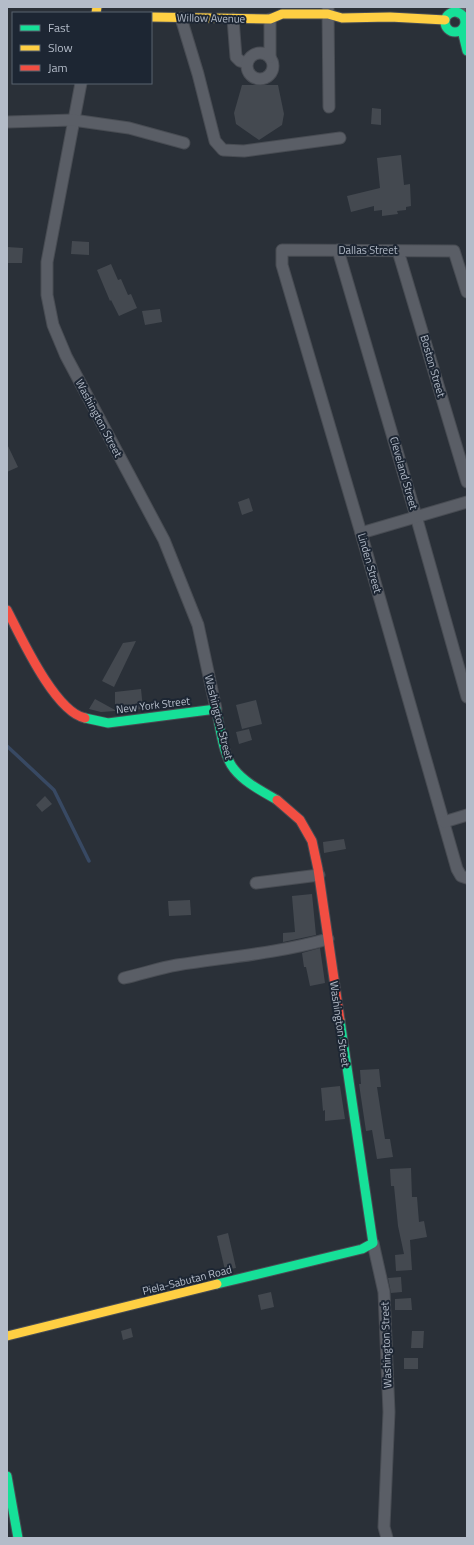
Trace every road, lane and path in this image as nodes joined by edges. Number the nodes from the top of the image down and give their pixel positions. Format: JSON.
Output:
{"nodes":[{"id":1,"x":390,"y":12,"type":"edge"},
{"id":2,"x":152,"y":17,"type":"edge"},
{"id":3,"x":326,"y":17,"type":"edge"},
{"id":4,"x":181,"y":18,"type":"junction"},
{"id":5,"x":463,"y":18,"type":"edge"},
{"id":6,"x":232,"y":19,"type":"junction"},
{"id":7,"x":270,"y":19,"type":"junction"},
{"id":8,"x":445,"y":20,"type":"junction"},
{"id":9,"x":282,"y":24,"type":"dead end"},
{"id":10,"x":467,"y":52,"type":"edge"},
{"id":11,"x":270,"y":57,"type":"junction"},
{"id":12,"x":248,"y":63,"type":"junction"},
{"id":13,"x":81,"y":84,"type":"edge"},
{"id":14,"x":329,"y":107,"type":"dead end"},
{"id":15,"x":73,"y":120,"type":"junction"},
{"id":16,"x":7,"y":122,"type":"edge"},
{"id":17,"x":340,"y":138,"type":"dead end"},
{"id":18,"x":184,"y":143,"type":"dead end"},
{"id":19,"x":282,"y":250,"type":"joint"},
{"id":20,"x":338,"y":250,"type":"junction"},
{"id":21,"x":398,"y":251,"type":"junction"},
{"id":22,"x":467,"y":292,"type":"edge"},
{"id":23,"x":467,"y":482,"type":"edge"},
{"id":24,"x":467,"y":502,"type":"edge"},
{"id":25,"x":416,"y":516,"type":"junction"},
{"id":26,"x":361,"y":533,"type":"junction"},
{"id":27,"x":7,"y":610,"type":"edge"},
{"id":28,"x":467,"y":697,"type":"edge"},
{"id":29,"x":216,"y":709,"type":"junction"},
{"id":30,"x":467,"y":815,"type":"edge"},
{"id":31,"x":444,"y":822,"type":"junction"},
{"id":32,"x":319,"y":875,"type":"junction"},
{"id":33,"x":464,"y":877,"type":"edge"},
{"id":34,"x":256,"y":882,"type":"dead end"},
{"id":35,"x":328,"y":939,"type":"junction"},
{"id":36,"x":124,"y":978,"type":"dead end"},
{"id":37,"x":373,"y":1244,"type":"junction"},
{"id":38,"x":7,"y":1336,"type":"edge"},
{"id":39,"x":7,"y":1476,"type":"edge"},
{"id":40,"x":18,"y":1538,"type":"edge"},
{"id":41,"x":387,"y":1538,"type":"edge"}],
"edges":[{"from":1,"to":3,"type":"street","name":"Willow Avenue"},
{"from":1,"to":8,"type":"street","name":"Willow Avenue"},
{"from":2,"to":4,"type":"street","name":"Willow Avenue"},
{"from":3,"to":7,"type":"street","name":"Willow Avenue"},
{"from":3,"to":14,"type":"street"},
{"from":4,"to":6,"type":"street","name":"Willow Avenue"},
{"from":4,"to":17,"type":"street"},
{"from":5,"to":8,"type":"street","name":"Willow Avenue"},
{"from":5,"to":8,"type":"street"},
{"from":5,"to":10,"type":"street"},
{"from":6,"to":7,"type":"street","name":"Willow Avenue"},
{"from":6,"to":12,"type":"street"},
{"from":7,"to":9,"type":"street","name":"Willow Avenue"},
{"from":7,"to":11,"type":"street"},
{"from":11,"to":12,"type":"street"},
{"from":11,"to":12,"type":"street"},
{"from":13,"to":15,"type":"street","name":"Washington Street"},
{"from":15,"to":16,"type":"street"},
{"from":15,"to":18,"type":"street"},
{"from":15,"to":29,"type":"street","name":"Washington Street"},
{"from":19,"to":20,"type":"street","name":"Dallas Street"},
{"from":19,"to":26,"type":"street","name":"Linden Street"},
{"from":20,"to":21,"type":"street","name":"Dallas Street"},
{"from":20,"to":25,"type":"street","name":"Cleveland Street"},
{"from":21,"to":22,"type":"street","name":"Dallas Street"},
{"from":21,"to":23,"type":"street","name":"Boston Street"},
{"from":24,"to":25,"type":"street"},
{"from":25,"to":26,"type":"street"},
{"from":25,"to":28,"type":"street","name":"Cleveland Street"},
{"from":26,"to":31,"type":"street","name":"Linden Street"},
{"from":27,"to":29,"type":"street","name":"New York Street"},
{"from":29,"to":32,"type":"street","name":"Washington Street"},
{"from":30,"to":31,"type":"street"},
{"from":31,"to":33,"type":"street","name":"Linden Street"},
{"from":32,"to":34,"type":"street"},
{"from":32,"to":35,"type":"street","name":"Washington Street"},
{"from":35,"to":36,"type":"street"},
{"from":35,"to":37,"type":"street","name":"Washington Street"},
{"from":37,"to":38,"type":"street","name":"Piela-Sabutan Road"},
{"from":37,"to":41,"type":"street","name":"Washington Street"},
{"from":39,"to":40,"type":"street"}]}
